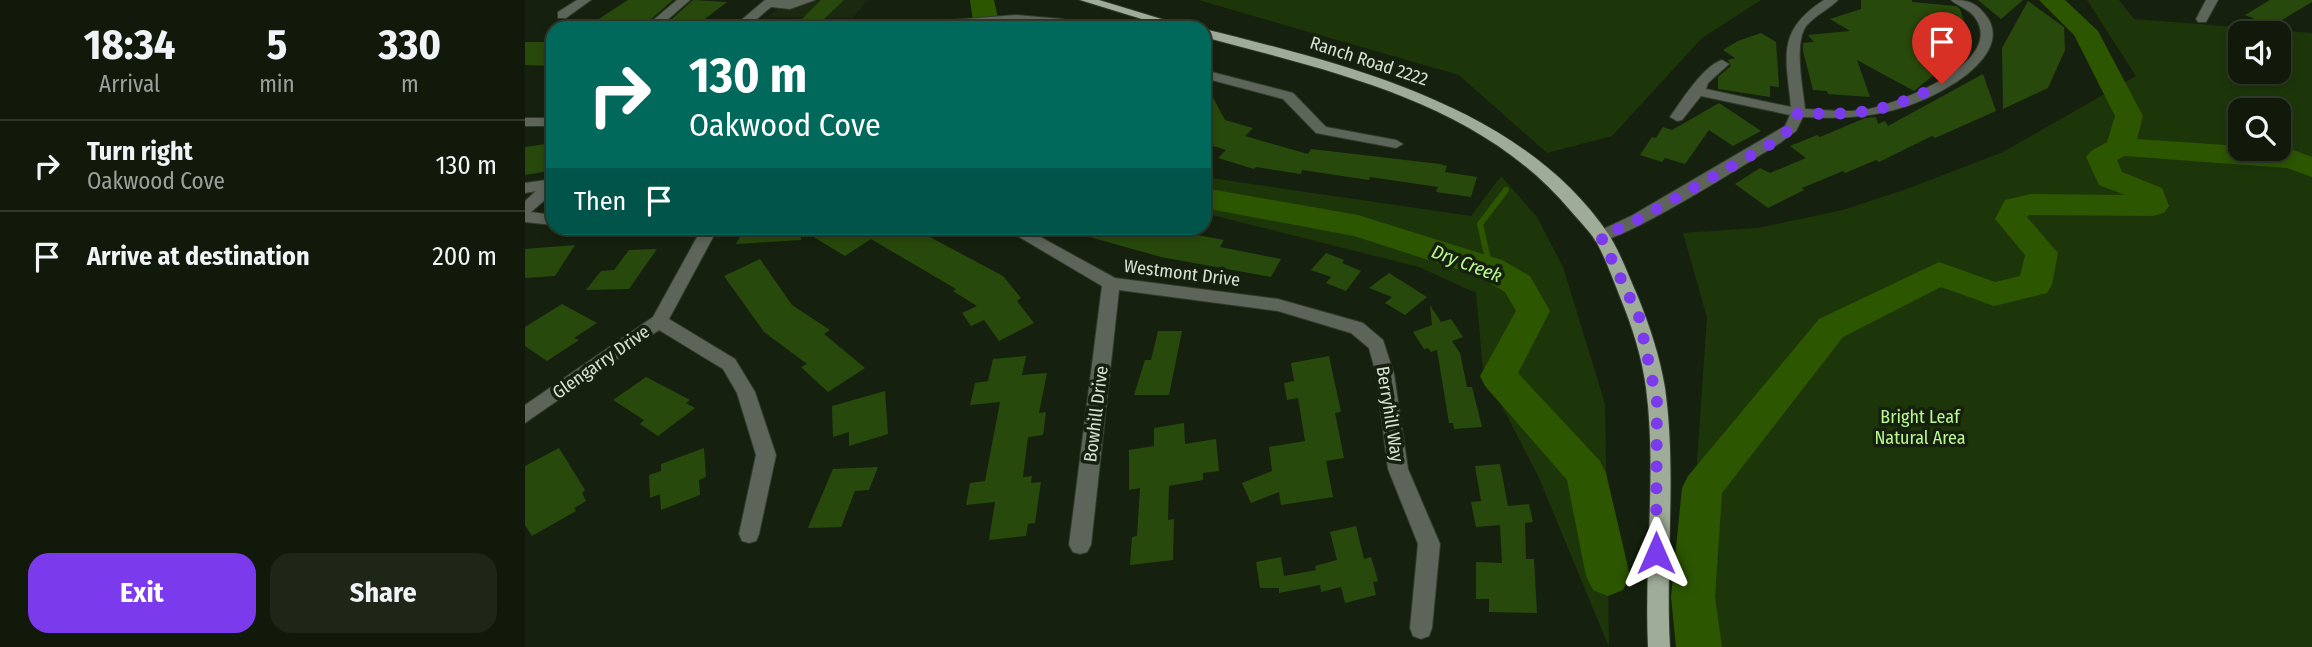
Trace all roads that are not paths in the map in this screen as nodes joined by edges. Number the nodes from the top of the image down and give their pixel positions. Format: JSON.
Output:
{"nodes":[{"id":1,"x":585,"y":0,"type":"edge"},
{"id":2,"x":684,"y":0,"type":"edge"},
{"id":3,"x":809,"y":0,"type":"edge"},
{"id":4,"x":1832,"y":0,"type":"edge"},
{"id":5,"x":1957,"y":0,"type":"edge"},
{"id":6,"x":2212,"y":0,"type":"edge"},
{"id":7,"x":1095,"y":1,"type":"edge"},
{"id":8,"x":770,"y":2,"type":"edge"},
{"id":9,"x":562,"y":15,"type":"dead end"},
{"id":10,"x":2202,"y":19,"type":"dead end"},
{"id":11,"x":658,"y":21,"type":"edge"},
{"id":12,"x":747,"y":21,"type":"edge"},
{"id":13,"x":981,"y":21,"type":"edge"},
{"id":14,"x":1045,"y":21,"type":"edge"},
{"id":15,"x":1162,"y":21,"type":"edge"},
{"id":16,"x":1211,"y":35,"type":"edge"},
{"id":17,"x":1722,"y":64,"type":"dead end"},
{"id":18,"x":1211,"y":76,"type":"edge"},
{"id":19,"x":1698,"y":91,"type":"junction"},
{"id":20,"x":1798,"y":113,"type":"junction"},
{"id":21,"x":1677,"y":117,"type":"dead end"},
{"id":22,"x":525,"y":122,"type":"edge"},
{"id":23,"x":546,"y":122,"type":"edge"},
{"id":24,"x":1397,"y":144,"type":"dead end"},
{"id":25,"x":546,"y":185,"type":"edge"},
{"id":26,"x":525,"y":188,"type":"edge"},
{"id":27,"x":546,"y":190,"type":"edge"},
{"id":28,"x":525,"y":209,"type":"edge"},
{"id":29,"x":525,"y":217,"type":"edge"},
{"id":30,"x":546,"y":219,"type":"edge"},
{"id":31,"x":705,"y":235,"type":"edge"},
{"id":32,"x":1025,"y":235,"type":"edge"},
{"id":33,"x":1601,"y":237,"type":"junction"},
{"id":34,"x":1111,"y":283,"type":"junction"},
{"id":35,"x":1278,"y":305,"type":"joint"},
{"id":36,"x":659,"y":321,"type":"junction"},
{"id":37,"x":525,"y":415,"type":"edge"},
{"id":38,"x":749,"y":534,"type":"dead end"},
{"id":39,"x":1080,"y":545,"type":"dead end"},
{"id":40,"x":1421,"y":628,"type":"dead end"},
{"id":41,"x":1659,"y":647,"type":"edge"}],
"edges":[{"from":1,"to":9,"type":"street"},
{"from":2,"to":11,"type":"street"},
{"from":3,"to":8,"type":"street"},
{"from":4,"to":20,"type":"street"},
{"from":5,"to":20,"type":"street"},
{"from":6,"to":10,"type":"street"},
{"from":7,"to":15,"type":"main road"},
{"from":8,"to":12,"type":"street"},
{"from":13,"to":14,"type":"street"},
{"from":16,"to":33,"type":"main road","name":"Ranch Road 2222"},
{"from":17,"to":19,"type":"street"},
{"from":18,"to":24,"type":"street"},
{"from":19,"to":20,"type":"street"},
{"from":19,"to":21,"type":"street"},
{"from":20,"to":33,"type":"street"},
{"from":22,"to":23,"type":"street"},
{"from":25,"to":26,"type":"street"},
{"from":27,"to":28,"type":"street"},
{"from":29,"to":30,"type":"street"},
{"from":31,"to":36,"type":"street","name":"Glengarry Drive"},
{"from":32,"to":34,"type":"street","name":"Westmont Drive"},
{"from":33,"to":41,"type":"main road","name":"Ranch Road 2222"},
{"from":34,"to":35,"type":"street","name":"Westmont Drive"},
{"from":34,"to":39,"type":"street","name":"Bowhill Drive"},
{"from":35,"to":40,"type":"street","name":"Berryhill Way"},
{"from":36,"to":37,"type":"street","name":"Glengarry Drive"},
{"from":36,"to":38,"type":"street"}]}
